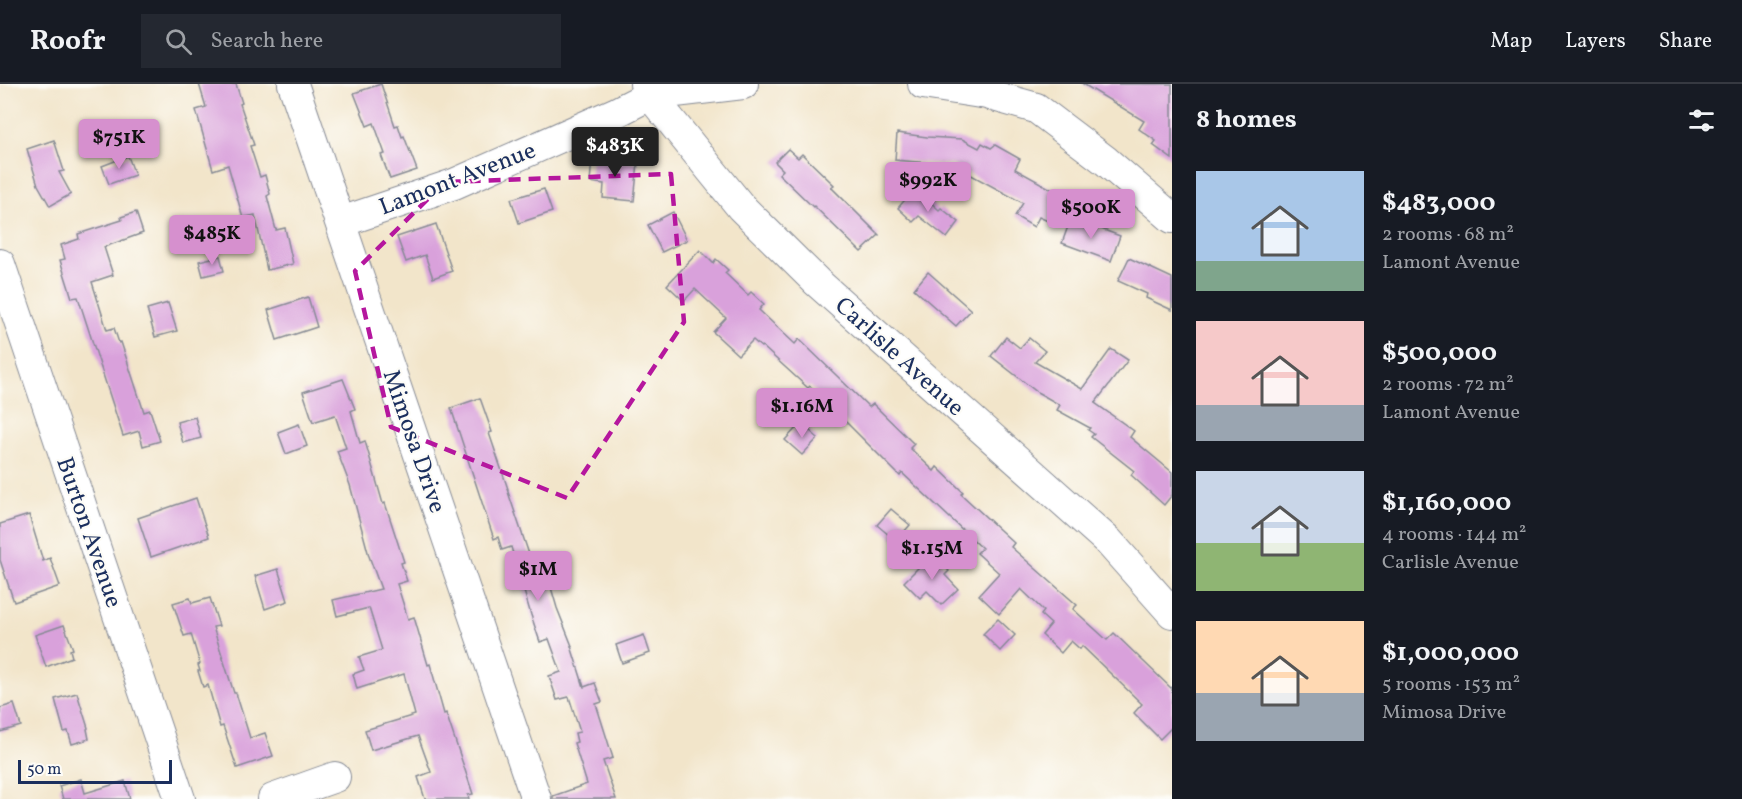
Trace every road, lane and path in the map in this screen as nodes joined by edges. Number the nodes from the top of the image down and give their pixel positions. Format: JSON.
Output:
{"nodes":[{"id":1,"x":293,"y":84,"type":"edge"},
{"id":2,"x":743,"y":84,"type":"edge"},
{"id":3,"x":923,"y":84,"type":"edge"},
{"id":4,"x":647,"y":89,"type":"edge"},
{"id":5,"x":1172,"y":218,"type":"edge"},
{"id":6,"x":341,"y":222,"type":"junction"},
{"id":7,"x":0,"y":264,"type":"edge"},
{"id":8,"x":1172,"y":613,"type":"edge"},
{"id":9,"x":335,"y":777,"type":"dead end"},
{"id":10,"x":180,"y":799,"type":"edge"},
{"id":11,"x":273,"y":799,"type":"edge"},
{"id":12,"x":536,"y":799,"type":"edge"}],
"edges":[{"from":1,"to":6,"type":"street","name":"Mimosa Drive"},
{"from":2,"to":4,"type":"street","name":"Lamont Avenue"},
{"from":3,"to":5,"type":"street"},
{"from":4,"to":6,"type":"street","name":"Lamont Avenue"},
{"from":4,"to":8,"type":"street","name":"Carlisle Avenue"},
{"from":6,"to":12,"type":"street","name":"Mimosa Drive"},
{"from":7,"to":10,"type":"street","name":"Burton Avenue"},
{"from":9,"to":11,"type":"street"}]}
